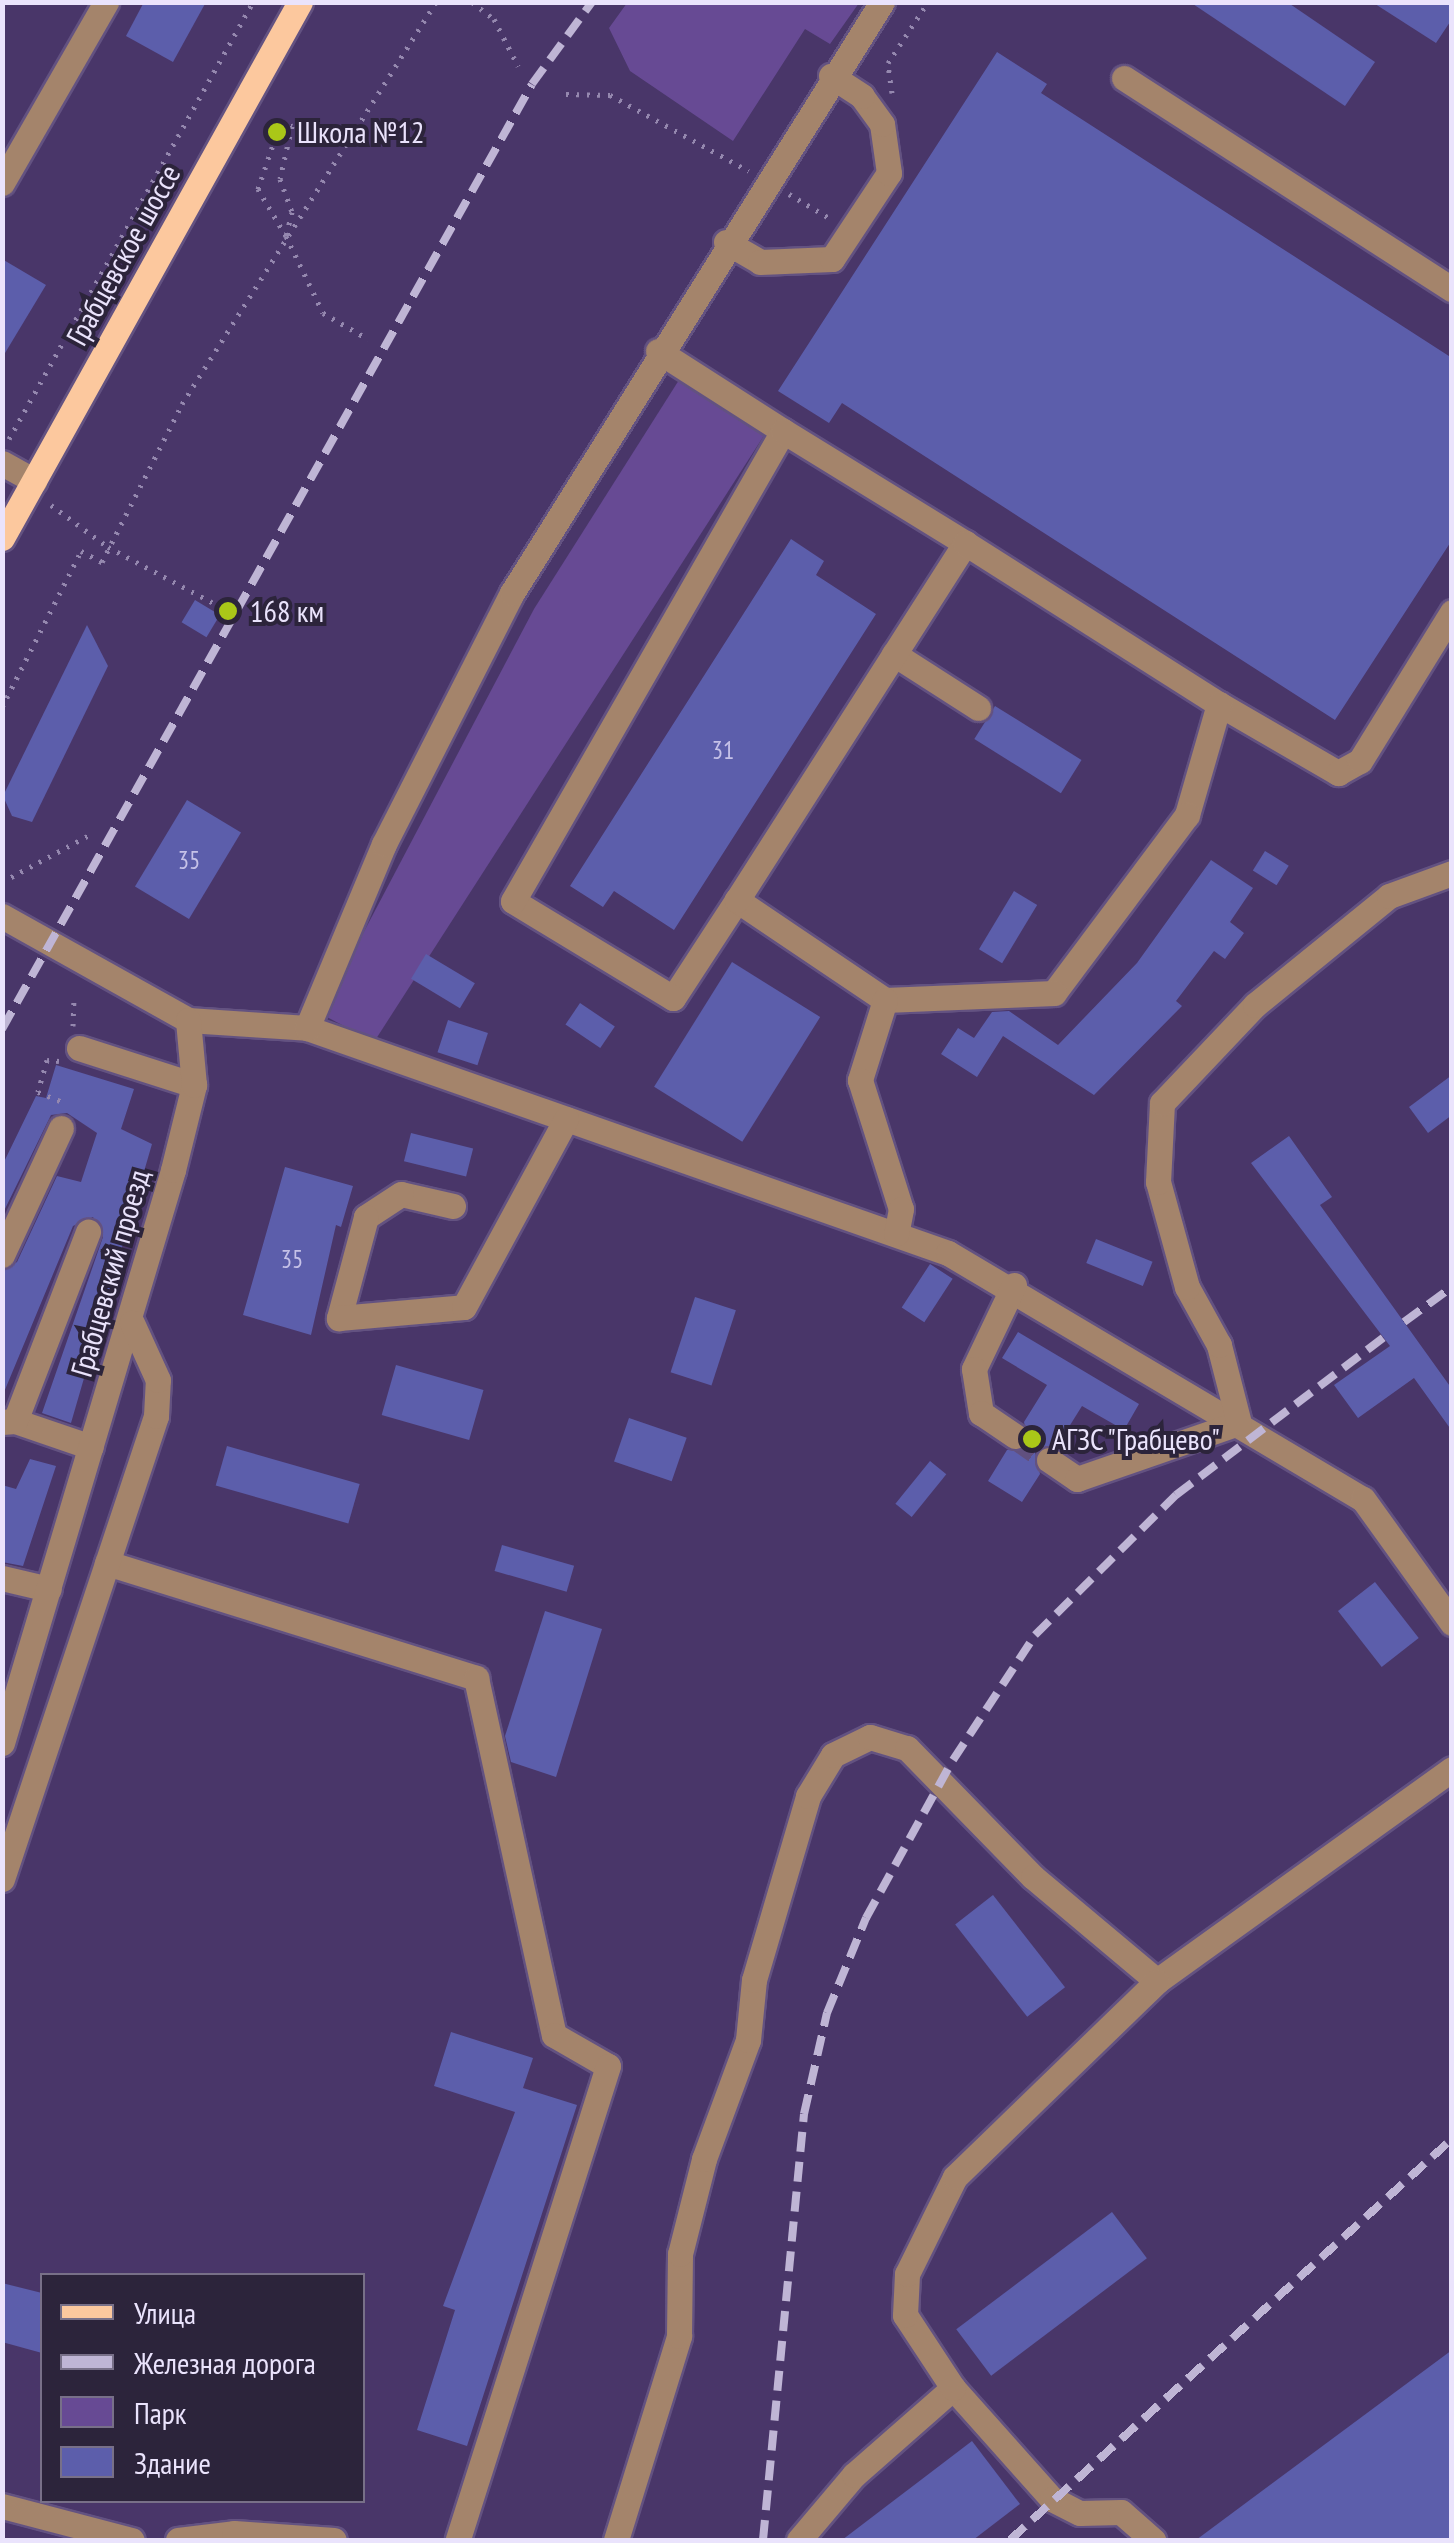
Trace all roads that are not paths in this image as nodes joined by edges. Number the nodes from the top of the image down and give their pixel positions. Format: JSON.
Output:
{"nodes":[{"id":1,"x":106,"y":2,"type":"edge"},
{"id":2,"x":300,"y":2,"type":"edge"},
{"id":3,"x":882,"y":2,"type":"edge"},
{"id":4,"x":831,"y":76,"type":"junction"},
{"id":5,"x":1124,"y":78,"type":"dead end"},
{"id":6,"x":2,"y":183,"type":"edge"},
{"id":7,"x":726,"y":242,"type":"junction"},
{"id":8,"x":1452,"y":289,"type":"edge"},
{"id":9,"x":658,"y":351,"type":"junction"},
{"id":10,"x":783,"y":431,"type":"junction"},
{"id":11,"x":2,"y":463,"type":"edge"},
{"id":12,"x":31,"y":487,"type":"junction"},
{"id":13,"x":2,"y":538,"type":"edge"},
{"id":14,"x":965,"y":543,"type":"junction"},
{"id":15,"x":1452,"y":612,"type":"edge"},
{"id":16,"x":894,"y":654,"type":"junction"},
{"id":17,"x":1219,"y":704,"type":"junction"},
{"id":18,"x":978,"y":708,"type":"dead end"},
{"id":19,"x":1452,"y":873,"type":"edge"},
{"id":20,"x":738,"y":900,"type":"junction"},
{"id":21,"x":2,"y":916,"type":"edge"},
{"id":22,"x":885,"y":1000,"type":"junction"},
{"id":23,"x":188,"y":1020,"type":"junction"},
{"id":24,"x":307,"y":1028,"type":"junction"},
{"id":25,"x":75,"y":1042,"type":"road end"},
{"id":26,"x":194,"y":1085,"type":"junction"},
{"id":27,"x":67,"y":1117,"type":"road end"},
{"id":28,"x":566,"y":1119,"type":"junction"},
{"id":29,"x":453,"y":1206,"type":"dead end"},
{"id":30,"x":88,"y":1232,"type":"dead end"},
{"id":31,"x":896,"y":1234,"type":"junction"},
{"id":32,"x":2,"y":1255,"type":"edge"},
{"id":33,"x":1014,"y":1285,"type":"junction"},
{"id":34,"x":132,"y":1323,"type":"junction"},
{"id":35,"x":9,"y":1422,"type":"edge"},
{"id":36,"x":1239,"y":1423,"type":"junction"},
{"id":37,"x":1015,"y":1436,"type":"tunnel mouth"},
{"id":38,"x":92,"y":1447,"type":"junction"},
{"id":39,"x":1049,"y":1460,"type":"tunnel mouth"},
{"id":40,"x":107,"y":1563,"type":"junction"},
{"id":41,"x":2,"y":1578,"type":"edge"},
{"id":42,"x":49,"y":1590,"type":"junction"},
{"id":43,"x":1452,"y":1622,"type":"edge"},
{"id":44,"x":2,"y":1743,"type":"edge"},
{"id":45,"x":1452,"y":1769,"type":"edge"},
{"id":46,"x":2,"y":1879,"type":"edge"},
{"id":47,"x":1156,"y":1981,"type":"junction"},
{"id":48,"x":953,"y":2388,"type":"junction"},
{"id":49,"x":2,"y":2506,"type":"edge"},
{"id":50,"x":132,"y":2540,"type":"edge"},
{"id":51,"x":178,"y":2540,"type":"edge"},
{"id":52,"x":334,"y":2540,"type":"edge"},
{"id":53,"x":458,"y":2540,"type":"edge"},
{"id":54,"x":616,"y":2540,"type":"edge"},
{"id":55,"x":798,"y":2540,"type":"edge"},
{"id":56,"x":1153,"y":2540,"type":"edge"}],
"edges":[{"from":1,"to":6,"type":"street"},
{"from":2,"to":12,"type":"main road","name":"Грабцевское шоссе"},
{"from":3,"to":4,"type":"street"},
{"from":4,"to":7,"type":"street"},
{"from":4,"to":7,"type":"street"},
{"from":5,"to":8,"type":"street"},
{"from":7,"to":9,"type":"street"},
{"from":9,"to":10,"type":"street"},
{"from":9,"to":24,"type":"street"},
{"from":10,"to":14,"type":"street"},
{"from":10,"to":20,"type":"street"},
{"from":11,"to":12,"type":"street"},
{"from":12,"to":13,"type":"main road","name":"Грабцевское шоссе"},
{"from":14,"to":16,"type":"street"},
{"from":14,"to":17,"type":"street"},
{"from":15,"to":17,"type":"street"},
{"from":16,"to":18,"type":"street"},
{"from":16,"to":20,"type":"street"},
{"from":17,"to":22,"type":"street"},
{"from":19,"to":36,"type":"street"},
{"from":20,"to":22,"type":"street"},
{"from":21,"to":23,"type":"street"},
{"from":22,"to":31,"type":"street"},
{"from":23,"to":24,"type":"street"},
{"from":23,"to":26,"type":"street","name":"Грабцевский проезд"},
{"from":24,"to":28,"type":"street"},
{"from":25,"to":26,"type":"street"},
{"from":26,"to":34,"type":"street","name":"Грабцевский проезд"},
{"from":27,"to":32,"type":"street"},
{"from":28,"to":29,"type":"street"},
{"from":28,"to":31,"type":"street"},
{"from":30,"to":35,"type":"street"},
{"from":31,"to":33,"type":"street"},
{"from":33,"to":36,"type":"street"},
{"from":33,"to":37,"type":"street"},
{"from":34,"to":38,"type":"street","name":"Грабцевский проезд"},
{"from":34,"to":40,"type":"street"},
{"from":35,"to":38,"type":"street"},
{"from":36,"to":39,"type":"street"},
{"from":36,"to":43,"type":"street"},
{"from":38,"to":42,"type":"street","name":"Грабцевский проезд"},
{"from":40,"to":46,"type":"street"},
{"from":40,"to":53,"type":"street"},
{"from":41,"to":42,"type":"street"},
{"from":42,"to":44,"type":"street","name":"Грабцевский проезд"},
{"from":45,"to":47,"type":"street"},
{"from":47,"to":48,"type":"street"},
{"from":47,"to":54,"type":"street"},
{"from":48,"to":55,"type":"street"},
{"from":48,"to":56,"type":"street"},
{"from":49,"to":50,"type":"street"},
{"from":51,"to":52,"type":"street"}]}
